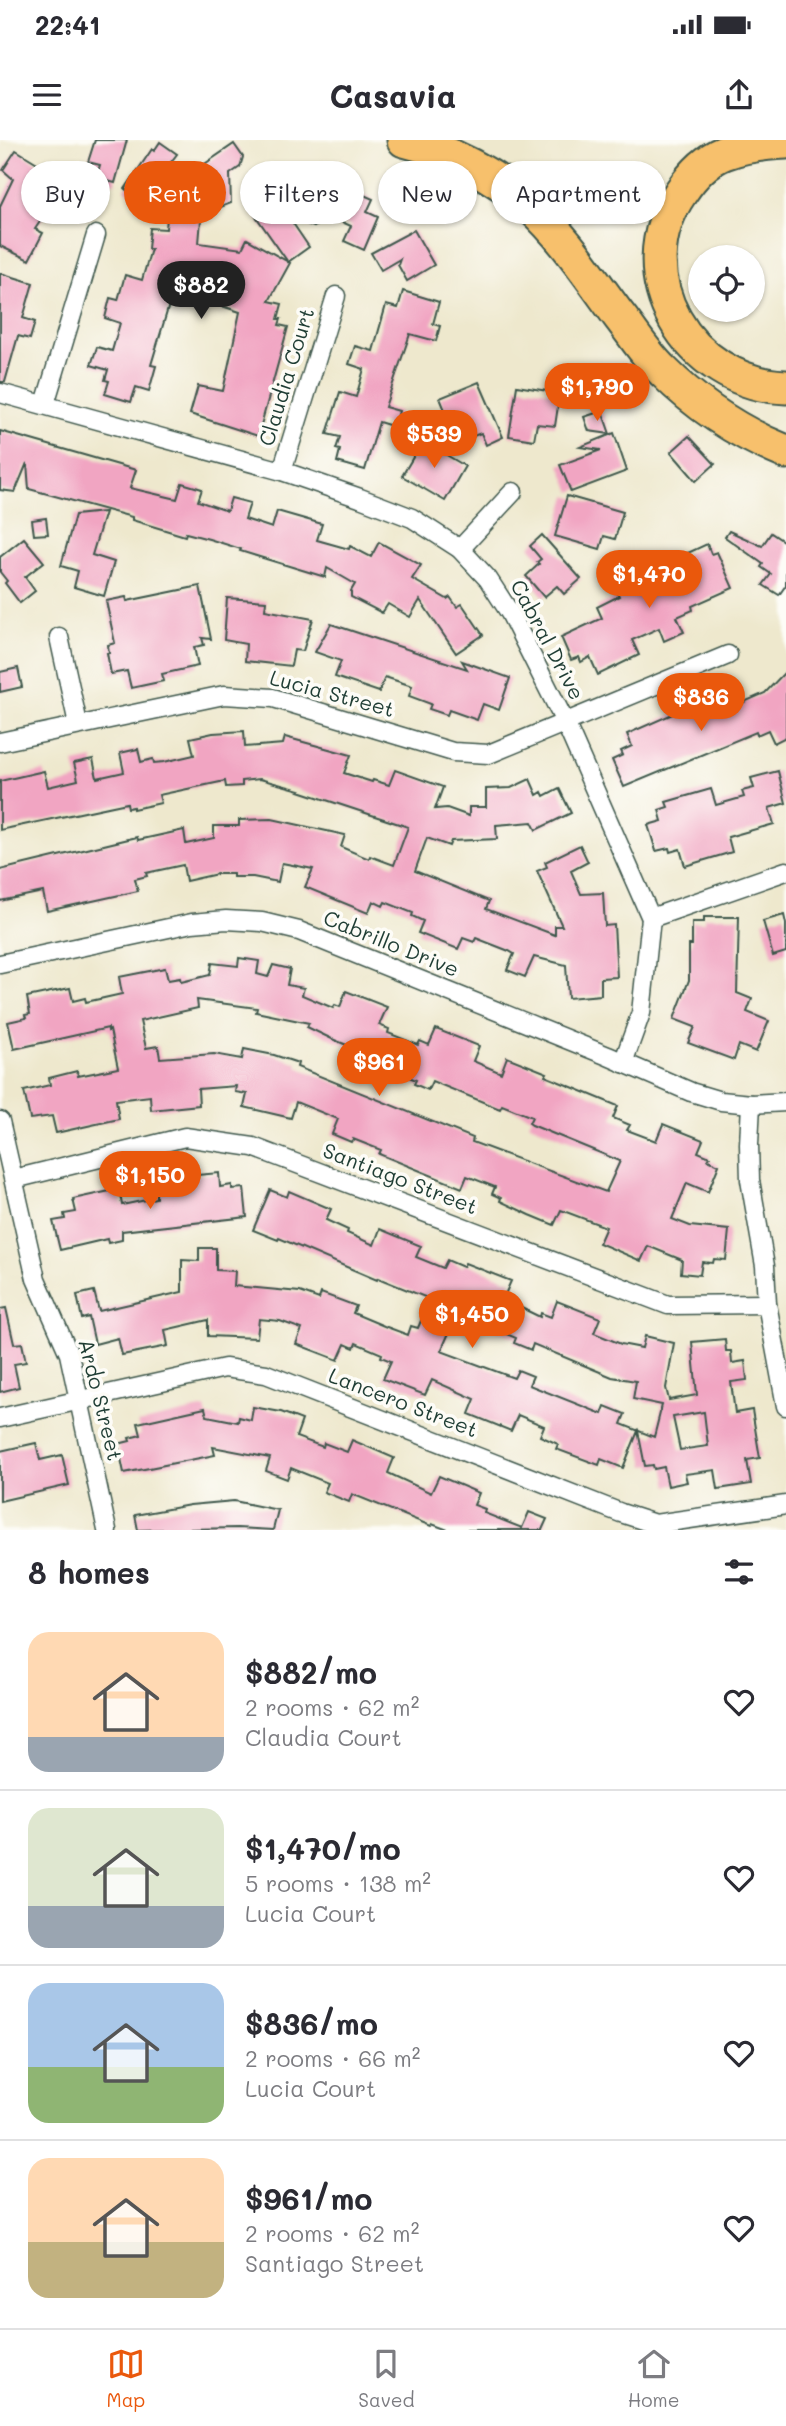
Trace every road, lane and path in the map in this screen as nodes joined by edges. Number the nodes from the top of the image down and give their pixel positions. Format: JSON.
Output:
{"nodes":[{"id":1,"x":404,"y":140,"type":"edge"},
{"id":2,"x":786,"y":142,"type":"edge"},
{"id":3,"x":96,"y":235,"type":"dead end"},
{"id":4,"x":336,"y":296,"type":"dead end"},
{"id":5,"x":786,"y":387,"type":"edge"},
{"id":6,"x":0,"y":393,"type":"edge"},
{"id":7,"x":45,"y":404,"type":"junction"},
{"id":8,"x":786,"y":452,"type":"edge"},
{"id":9,"x":282,"y":471,"type":"junction"},
{"id":10,"x":513,"y":492,"type":"dead end"},
{"id":11,"x":460,"y":549,"type":"junction"},
{"id":12,"x":60,"y":637,"type":"dead end"},
{"id":13,"x":728,"y":655,"type":"dead end"},
{"id":14,"x":565,"y":722,"type":"junction"},
{"id":15,"x":78,"y":724,"type":"junction"},
{"id":16,"x":0,"y":742,"type":"edge"},
{"id":17,"x":786,"y":872,"type":"edge"},
{"id":18,"x":651,"y":918,"type":"junction"},
{"id":19,"x":0,"y":964,"type":"edge"},
{"id":20,"x":623,"y":1063,"type":"junction"},
{"id":21,"x":786,"y":1102,"type":"edge"},
{"id":22,"x":751,"y":1104,"type":"junction"},
{"id":23,"x":0,"y":1121,"type":"edge"},
{"id":24,"x":14,"y":1179,"type":"junction"},
{"id":25,"x":767,"y":1304,"type":"junction"},
{"id":26,"x":79,"y":1401,"type":"junction"},
{"id":27,"x":786,"y":1406,"type":"edge"},
{"id":28,"x":0,"y":1418,"type":"edge"},
{"id":29,"x":786,"y":1505,"type":"edge"},
{"id":30,"x":107,"y":1530,"type":"edge"}],
"edges":[{"from":1,"to":8,"type":"highway"},
{"from":2,"to":5,"type":"highway"},
{"from":3,"to":7,"type":"street"},
{"from":4,"to":9,"type":"street","name":"Claudia Court"},
{"from":6,"to":7,"type":"street","name":"Cabral Drive"},
{"from":7,"to":9,"type":"street","name":"Cabral Drive"},
{"from":9,"to":11,"type":"street","name":"Cabral Drive"},
{"from":10,"to":11,"type":"street"},
{"from":11,"to":14,"type":"street","name":"Cabral Drive"},
{"from":12,"to":15,"type":"street"},
{"from":13,"to":14,"type":"street","name":"Lucia Street"},
{"from":14,"to":15,"type":"street","name":"Lucia Street"},
{"from":14,"to":18,"type":"street","name":"Cabral Drive"},
{"from":15,"to":16,"type":"street","name":"Lucia Street"},
{"from":17,"to":18,"type":"street"},
{"from":18,"to":20,"type":"street","name":"Cabral Drive"},
{"from":19,"to":20,"type":"street","name":"Cabrillo Drive"},
{"from":20,"to":22,"type":"street","name":"Cabrillo Drive"},
{"from":21,"to":22,"type":"street","name":"Cabrillo Drive"},
{"from":22,"to":25,"type":"street"},
{"from":23,"to":24,"type":"street","name":"Ardo Street"},
{"from":24,"to":25,"type":"street","name":"Santiago Street"},
{"from":24,"to":26,"type":"street","name":"Ardo Street"},
{"from":25,"to":27,"type":"street"},
{"from":26,"to":28,"type":"street","name":"Lancero Street"},
{"from":26,"to":29,"type":"street","name":"Lancero Street"},
{"from":26,"to":30,"type":"street","name":"Ardo Street"}]}
